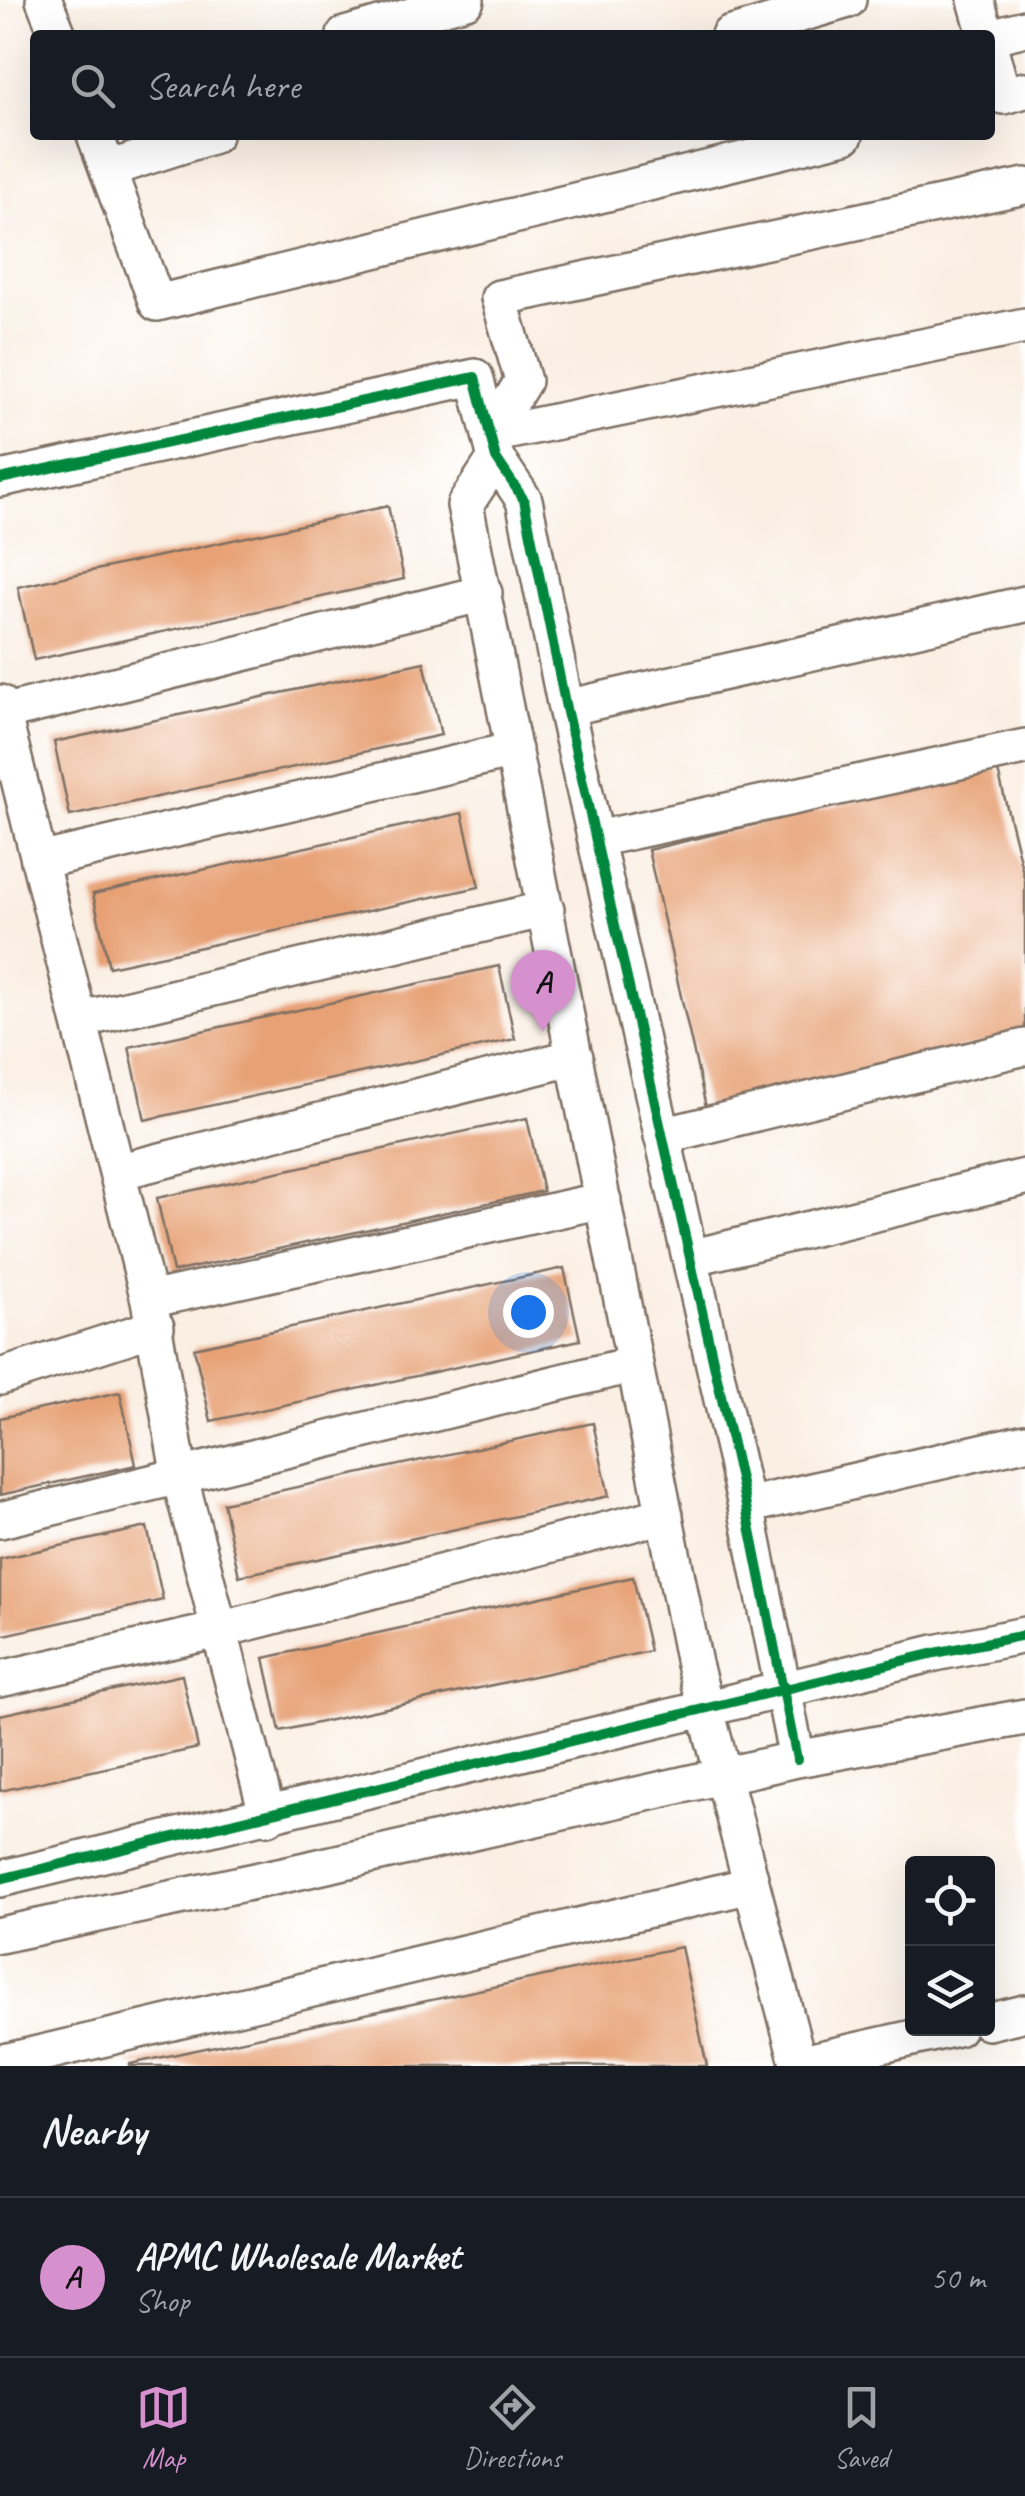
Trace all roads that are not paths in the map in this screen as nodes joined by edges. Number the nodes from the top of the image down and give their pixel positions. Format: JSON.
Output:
{"nodes":[{"id":1,"x":44,"y":0,"type":"edge"},
{"id":2,"x":466,"y":0,"type":"edge"},
{"id":3,"x":848,"y":0,"type":"edge"},
{"id":4,"x":976,"y":0,"type":"edge"},
{"id":5,"x":1025,"y":28,"type":"edge"},
{"id":6,"x":56,"y":30,"type":"edge"},
{"id":7,"x":362,"y":30,"type":"edge"},
{"id":8,"x":746,"y":30,"type":"edge"},
{"id":9,"x":986,"y":30,"type":"edge"},
{"id":10,"x":995,"y":34,"type":"edge"},
{"id":11,"x":995,"y":64,"type":"edge"},
{"id":12,"x":1006,"y":96,"type":"edge"},
{"id":13,"x":98,"y":140,"type":"edge"},
{"id":14,"x":198,"y":140,"type":"edge"},
{"id":15,"x":824,"y":140,"type":"edge"},
{"id":16,"x":108,"y":169,"type":"junction"},
{"id":17,"x":1025,"y":186,"type":"edge"},
{"id":18,"x":1025,"y":326,"type":"edge"},
{"id":19,"x":493,"y":446,"type":"junction"},
{"id":20,"x":0,"y":479,"type":"edge"},
{"id":21,"x":484,"y":593,"type":"junction"},
{"id":22,"x":1025,"y":604,"type":"edge"},
{"id":23,"x":1,"y":708,"type":"edge"},
{"id":24,"x":566,"y":708,"type":"junction"},
{"id":25,"x":1025,"y":748,"type":"edge"},
{"id":26,"x":514,"y":750,"type":"junction"},
{"id":27,"x":596,"y":839,"type":"junction"},
{"id":28,"x":39,"y":861,"type":"junction"},
{"id":29,"x":546,"y":909,"type":"junction"},
{"id":30,"x":80,"y":1020,"type":"junction"},
{"id":31,"x":1025,"y":1047,"type":"edge"},
{"id":32,"x":575,"y":1057,"type":"junction"},
{"id":33,"x":662,"y":1136,"type":"junction"},
{"id":34,"x":117,"y":1172,"type":"junction"},
{"id":35,"x":1025,"y":1177,"type":"edge"},
{"id":36,"x":603,"y":1200,"type":"junction"},
{"id":37,"x":690,"y":1258,"type":"junction"},
{"id":38,"x":153,"y":1313,"type":"junction"},
{"id":39,"x":635,"y":1364,"type":"junction"},
{"id":40,"x":0,"y":1377,"type":"edge"},
{"id":41,"x":1025,"y":1442,"type":"edge"},
{"id":42,"x":180,"y":1478,"type":"junction"},
{"id":43,"x":746,"y":1506,"type":"junction"},
{"id":44,"x":664,"y":1515,"type":"junction"},
{"id":45,"x":0,"y":1520,"type":"edge"},
{"id":46,"x":219,"y":1630,"type":"junction"},
{"id":47,"x":1025,"y":1634,"type":"edge"},
{"id":48,"x":0,"y":1679,"type":"edge"},
{"id":49,"x":782,"y":1691,"type":"junction"},
{"id":50,"x":706,"y":1709,"type":"junction"},
{"id":51,"x":1025,"y":1717,"type":"edge"},
{"id":52,"x":797,"y":1759,"type":"junction"},
{"id":53,"x":723,"y":1778,"type":"junction"},
{"id":54,"x":268,"y":1817,"type":"junction"},
{"id":55,"x":0,"y":1879,"type":"edge"},
{"id":56,"x":750,"y":1884,"type":"junction"},
{"id":57,"x":0,"y":1935,"type":"edge"},
{"id":58,"x":1025,"y":2013,"type":"edge"},
{"id":59,"x":995,"y":2020,"type":"edge"},
{"id":60,"x":923,"y":2036,"type":"edge"},
{"id":61,"x":0,"y":2063,"type":"edge"},
{"id":62,"x":798,"y":2065,"type":"edge"}],
"edges":[{"from":1,"to":6,"type":"street"},
{"from":2,"to":7,"type":"street"},
{"from":3,"to":8,"type":"street"},
{"from":4,"to":9,"type":"street"},
{"from":5,"to":10,"type":"street"},
{"from":11,"to":12,"type":"street"},
{"from":13,"to":16,"type":"street"},
{"from":14,"to":16,"type":"street"},
{"from":15,"to":16,"type":"street"},
{"from":17,"to":19,"type":"street"},
{"from":18,"to":19,"type":"street"},
{"from":19,"to":20,"type":"street"},
{"from":19,"to":21,"type":"street"},
{"from":19,"to":24,"type":"street"},
{"from":21,"to":23,"type":"street"},
{"from":21,"to":26,"type":"street"},
{"from":22,"to":24,"type":"street"},
{"from":23,"to":28,"type":"street"},
{"from":24,"to":27,"type":"street"},
{"from":25,"to":27,"type":"street"},
{"from":26,"to":28,"type":"street"},
{"from":26,"to":29,"type":"street"},
{"from":27,"to":33,"type":"street"},
{"from":28,"to":30,"type":"street"},
{"from":29,"to":30,"type":"street"},
{"from":29,"to":32,"type":"street"},
{"from":30,"to":34,"type":"street"},
{"from":31,"to":33,"type":"street"},
{"from":32,"to":34,"type":"street"},
{"from":32,"to":36,"type":"street"},
{"from":33,"to":37,"type":"street"},
{"from":34,"to":38,"type":"street"},
{"from":35,"to":37,"type":"street"},
{"from":36,"to":38,"type":"street"},
{"from":36,"to":39,"type":"street"},
{"from":37,"to":43,"type":"street"},
{"from":38,"to":40,"type":"street"},
{"from":38,"to":42,"type":"street"},
{"from":39,"to":42,"type":"street"},
{"from":39,"to":44,"type":"street"},
{"from":41,"to":43,"type":"street"},
{"from":42,"to":45,"type":"street"},
{"from":42,"to":46,"type":"street"},
{"from":43,"to":49,"type":"street"},
{"from":44,"to":46,"type":"street"},
{"from":44,"to":50,"type":"street"},
{"from":46,"to":48,"type":"street"},
{"from":46,"to":54,"type":"street"},
{"from":47,"to":49,"type":"street"},
{"from":49,"to":50,"type":"street"},
{"from":49,"to":52,"type":"street"},
{"from":50,"to":53,"type":"street"},
{"from":50,"to":54,"type":"street"},
{"from":51,"to":52,"type":"street"},
{"from":52,"to":53,"type":"street"},
{"from":53,"to":56,"type":"street"},
{"from":53,"to":57,"type":"street"},
{"from":54,"to":55,"type":"street"},
{"from":56,"to":61,"type":"street"},
{"from":56,"to":62,"type":"street"},
{"from":58,"to":59,"type":"street"},
{"from":60,"to":62,"type":"street"}]}
